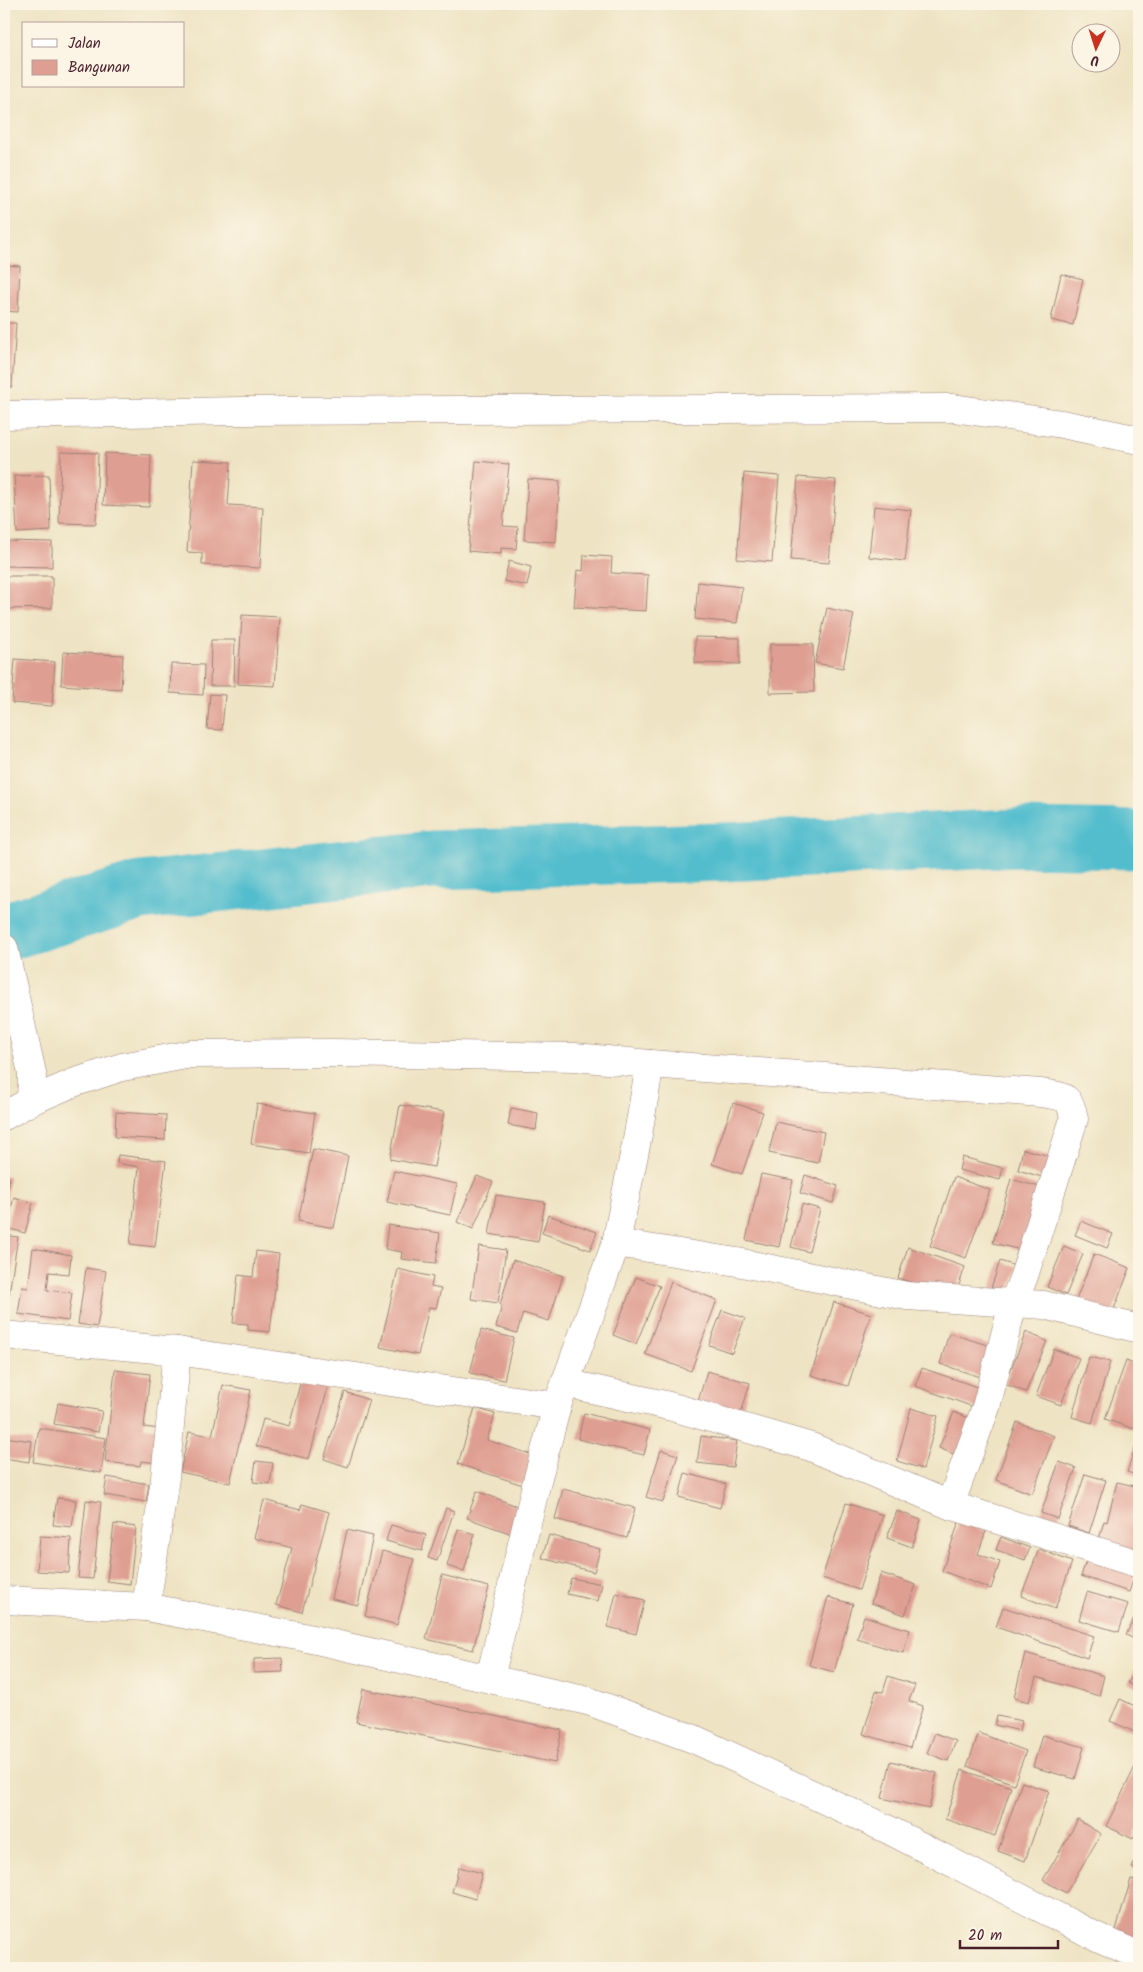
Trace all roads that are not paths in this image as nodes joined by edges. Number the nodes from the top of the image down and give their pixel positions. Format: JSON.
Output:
{"nodes":[{"id":1,"x":4,"y":415,"type":"edge"},
{"id":2,"x":1139,"y":440,"type":"edge"},
{"id":3,"x":4,"y":948,"type":"edge"},
{"id":4,"x":650,"y":1064,"type":"junction"},
{"id":5,"x":31,"y":1102,"type":"junction"},
{"id":6,"x":4,"y":1116,"type":"edge"},
{"id":7,"x":616,"y":1243,"type":"junction"},
{"id":8,"x":1013,"y":1304,"type":"junction"},
{"id":9,"x":1139,"y":1329,"type":"edge"},
{"id":10,"x":4,"y":1335,"type":"edge"},
{"id":11,"x":177,"y":1351,"type":"junction"},
{"id":12,"x":561,"y":1394,"type":"junction"},
{"id":13,"x":950,"y":1505,"type":"junction"},
{"id":14,"x":1139,"y":1564,"type":"edge"},
{"id":15,"x":4,"y":1600,"type":"edge"},
{"id":16,"x":146,"y":1607,"type":"junction"},
{"id":17,"x":490,"y":1678,"type":"junction"},
{"id":18,"x":1139,"y":1956,"type":"edge"}],
"edges":[{"from":1,"to":2,"type":"street"},
{"from":3,"to":5,"type":"street"},
{"from":4,"to":5,"type":"street"},
{"from":4,"to":7,"type":"street"},
{"from":4,"to":8,"type":"street"},
{"from":5,"to":6,"type":"street"},
{"from":7,"to":8,"type":"street"},
{"from":7,"to":12,"type":"street"},
{"from":8,"to":9,"type":"street"},
{"from":8,"to":13,"type":"street"},
{"from":10,"to":11,"type":"street"},
{"from":11,"to":12,"type":"street"},
{"from":11,"to":16,"type":"street"},
{"from":12,"to":13,"type":"street"},
{"from":12,"to":17,"type":"street"},
{"from":13,"to":14,"type":"street"},
{"from":15,"to":16,"type":"street"},
{"from":16,"to":17,"type":"street"},
{"from":17,"to":18,"type":"street"}]}
